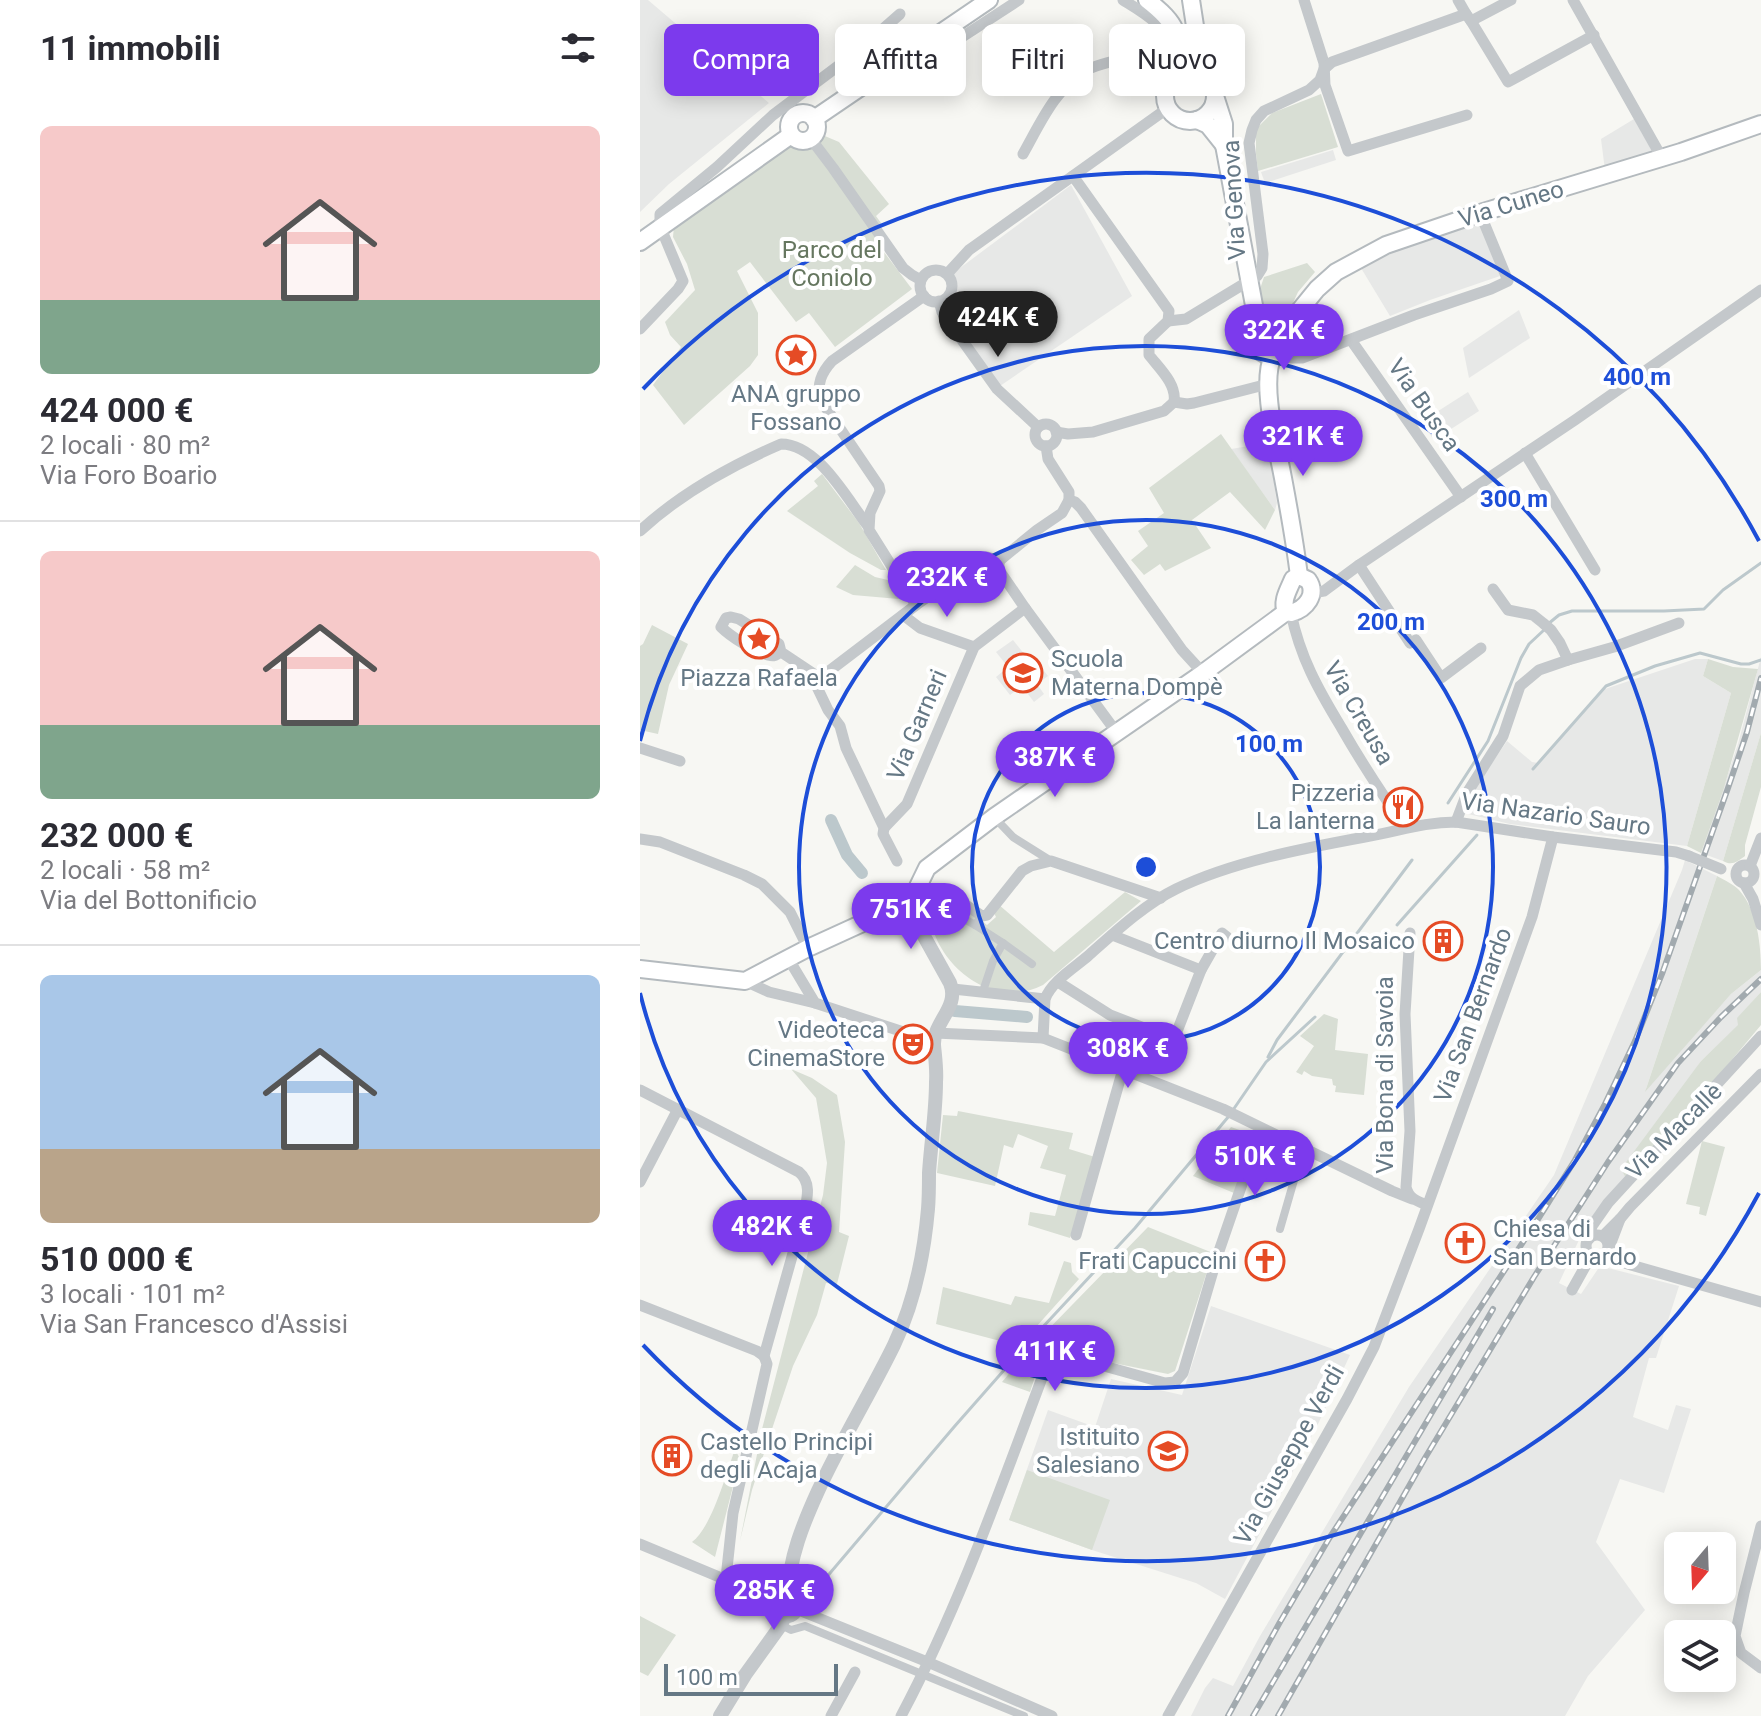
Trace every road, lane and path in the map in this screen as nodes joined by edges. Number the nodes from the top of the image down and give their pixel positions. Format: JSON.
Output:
{"nodes":[{"id":1,"x":989,"y":0,"type":"edge"},
{"id":2,"x":1019,"y":0,"type":"edge"},
{"id":3,"x":1123,"y":0,"type":"edge"},
{"id":4,"x":1147,"y":0,"type":"edge"},
{"id":5,"x":1191,"y":0,"type":"edge"},
{"id":6,"x":1304,"y":0,"type":"edge"},
{"id":7,"x":1458,"y":0,"type":"edge"},
{"id":8,"x":1511,"y":0,"type":"edge"},
{"id":9,"x":1573,"y":0,"type":"edge"},
{"id":10,"x":900,"y":14,"type":"dead end"},
{"id":11,"x":1469,"y":17,"type":"junction"},
{"id":12,"x":953,"y":24,"type":"edge"},
{"id":13,"x":1158,"y":24,"type":"edge"},
{"id":14,"x":1173,"y":24,"type":"edge"},
{"id":15,"x":1195,"y":24,"type":"edge"},
{"id":16,"x":966,"y":34,"type":"edge"},
{"id":17,"x":1594,"y":35,"type":"junction"},
{"id":18,"x":1109,"y":63,"type":"edge"},
{"id":19,"x":1324,"y":69,"type":"junction"},
{"id":20,"x":847,"y":96,"type":"edge"},
{"id":21,"x":1165,"y":96,"type":"edge"},
{"id":22,"x":1215,"y":96,"type":"joint"},
{"id":23,"x":1168,"y":108,"type":"junction"},
{"id":24,"x":1467,"y":115,"type":"dead end"},
{"id":25,"x":814,"y":119,"type":"junction"},
{"id":26,"x":1197,"y":120,"type":"junction"},
{"id":27,"x":1761,"y":124,"type":"edge"},
{"id":28,"x":791,"y":135,"type":"junction"},
{"id":29,"x":811,"y":139,"type":"junction"},
{"id":30,"x":1224,"y":145,"type":"junction"},
{"id":31,"x":1023,"y":154,"type":"dead end"},
{"id":32,"x":1662,"y":158,"type":"junction"},
{"id":33,"x":1073,"y":176,"type":"junction"},
{"id":34,"x":1480,"y":213,"type":"junction"},
{"id":35,"x":660,"y":226,"type":"junction"},
{"id":36,"x":640,"y":242,"type":"edge"},
{"id":37,"x":947,"y":274,"type":"junction"},
{"id":38,"x":921,"y":280,"type":"junction"},
{"id":39,"x":1249,"y":282,"type":"junction"},
{"id":40,"x":1761,"y":290,"type":"edge"},
{"id":41,"x":924,"y":296,"type":"junction"},
{"id":42,"x":939,"y":301,"type":"junction"},
{"id":43,"x":1168,"y":321,"type":"junction"},
{"id":44,"x":1260,"y":323,"type":"junction"},
{"id":45,"x":1286,"y":327,"type":"junction"},
{"id":46,"x":640,"y":329,"type":"edge"},
{"id":47,"x":1351,"y":340,"type":"junction"},
{"id":48,"x":1278,"y":352,"type":"junction"},
{"id":49,"x":1268,"y":384,"type":"junction"},
{"id":50,"x":1174,"y":402,"type":"junction"},
{"id":51,"x":1038,"y":427,"type":"junction"},
{"id":52,"x":1056,"y":432,"type":"junction"},
{"id":53,"x":1046,"y":446,"type":"junction"},
{"id":54,"x":1525,"y":453,"type":"junction"},
{"id":55,"x":1461,"y":497,"type":"junction"},
{"id":56,"x":1069,"y":500,"type":"junction"},
{"id":57,"x":868,"y":526,"type":"junction"},
{"id":58,"x":640,"y":531,"type":"edge"},
{"id":59,"x":999,"y":561,"type":"junction"},
{"id":60,"x":1359,"y":565,"type":"junction"},
{"id":61,"x":1595,"y":570,"type":"dead end"},
{"id":62,"x":1299,"y":576,"type":"junction"},
{"id":63,"x":1493,"y":589,"type":"dead end"},
{"id":64,"x":1312,"y":593,"type":"junction"},
{"id":65,"x":916,"y":605,"type":"junction"},
{"id":66,"x":1025,"y":608,"type":"junction"},
{"id":67,"x":1289,"y":612,"type":"junction"},
{"id":68,"x":903,"y":615,"type":"junction"},
{"id":69,"x":1679,"y":623,"type":"dead end"},
{"id":70,"x":974,"y":647,"type":"junction"},
{"id":71,"x":1481,"y":648,"type":"dead end"},
{"id":72,"x":781,"y":652,"type":"junction"},
{"id":73,"x":1568,"y":660,"type":"junction"},
{"id":74,"x":1203,"y":673,"type":"junction"},
{"id":75,"x":820,"y":678,"type":"junction"},
{"id":76,"x":1117,"y":733,"type":"junction"},
{"id":77,"x":640,"y":748,"type":"edge"},
{"id":78,"x":680,"y":761,"type":"dead end"},
{"id":79,"x":994,"y":817,"type":"junction"},
{"id":80,"x":1456,"y":822,"type":"junction"},
{"id":81,"x":1405,"y":827,"type":"junction"},
{"id":82,"x":884,"y":828,"type":"junction"},
{"id":83,"x":1553,"y":837,"type":"junction"},
{"id":84,"x":1761,"y":838,"type":"edge"},
{"id":85,"x":640,"y":839,"type":"edge"},
{"id":86,"x":897,"y":861,"type":"dead end"},
{"id":87,"x":1051,"y":861,"type":"junction"},
{"id":88,"x":1740,"y":878,"type":"junction"},
{"id":89,"x":944,"y":890,"type":"dead end"},
{"id":90,"x":1161,"y":898,"type":"junction"},
{"id":91,"x":919,"y":903,"type":"junction"},
{"id":92,"x":978,"y":920,"type":"junction"},
{"id":93,"x":1761,"y":925,"type":"edge"},
{"id":94,"x":1410,"y":933,"type":"dead end"},
{"id":95,"x":1112,"y":935,"type":"junction"},
{"id":96,"x":1227,"y":937,"type":"dead end"},
{"id":97,"x":1003,"y":943,"type":"junction"},
{"id":98,"x":808,"y":948,"type":"junction"},
{"id":99,"x":788,"y":958,"type":"junction"},
{"id":100,"x":1032,"y":964,"type":"dead end"},
{"id":101,"x":640,"y":969,"type":"edge"},
{"id":102,"x":1201,"y":970,"type":"junction"},
{"id":103,"x":745,"y":981,"type":"junction"},
{"id":104,"x":1058,"y":982,"type":"junction"},
{"id":105,"x":984,"y":988,"type":"dead end"},
{"id":106,"x":953,"y":989,"type":"junction"},
{"id":107,"x":1045,"y":999,"type":"junction"},
{"id":108,"x":815,"y":1003,"type":"junction"},
{"id":109,"x":1761,"y":1036,"type":"edge"},
{"id":110,"x":935,"y":1037,"type":"junction"},
{"id":111,"x":1043,"y":1038,"type":"junction"},
{"id":112,"x":1123,"y":1069,"type":"junction"},
{"id":113,"x":1761,"y":1074,"type":"edge"},
{"id":114,"x":640,"y":1090,"type":"edge"},
{"id":115,"x":678,"y":1109,"type":"junction"},
{"id":116,"x":1261,"y":1129,"type":"junction"},
{"id":117,"x":1303,"y":1149,"type":"junction"},
{"id":118,"x":640,"y":1182,"type":"edge"},
{"id":119,"x":1412,"y":1199,"type":"junction"},
{"id":120,"x":1427,"y":1205,"type":"junction"},
{"id":121,"x":1620,"y":1219,"type":"junction"},
{"id":122,"x":1280,"y":1229,"type":"dead end"},
{"id":123,"x":1076,"y":1235,"type":"dead end"},
{"id":124,"x":1603,"y":1236,"type":"junction"},
{"id":125,"x":1589,"y":1239,"type":"junction"},
{"id":126,"x":1607,"y":1251,"type":"junction"},
{"id":127,"x":1591,"y":1256,"type":"junction"},
{"id":128,"x":1572,"y":1290,"type":"dead end"},
{"id":129,"x":1761,"y":1302,"type":"edge"},
{"id":130,"x":640,"y":1305,"type":"edge"},
{"id":131,"x":764,"y":1356,"type":"junction"},
{"id":132,"x":1761,"y":1526,"type":"edge"},
{"id":133,"x":640,"y":1544,"type":"edge"},
{"id":134,"x":726,"y":1578,"type":"junction"},
{"id":135,"x":783,"y":1598,"type":"junction"},
{"id":136,"x":788,"y":1617,"type":"junction"},
{"id":137,"x":930,"y":1663,"type":"junction"},
{"id":138,"x":1761,"y":1668,"type":"edge"},
{"id":139,"x":855,"y":1672,"type":"dead end"},
{"id":140,"x":923,"y":1675,"type":"junction"},
{"id":141,"x":720,"y":1716,"type":"edge"},
{"id":142,"x":831,"y":1716,"type":"edge"},
{"id":143,"x":901,"y":1716,"type":"edge"},
{"id":144,"x":1024,"y":1716,"type":"edge"},
{"id":145,"x":1052,"y":1716,"type":"edge"},
{"id":146,"x":1168,"y":1716,"type":"edge"}],
"edges":[{"from":1,"to":12,"type":"main road"},
{"from":2,"to":16,"type":"street"},
{"from":3,"to":13,"type":"street"},
{"from":4,"to":14,"type":"main road"},
{"from":5,"to":15,"type":"main road"},
{"from":6,"to":19,"type":"street"},
{"from":7,"to":11,"type":"street"},
{"from":8,"to":11,"type":"street","name":"Via Genova"},
{"from":9,"to":17,"type":"street"},
{"from":10,"to":35,"type":"street"},
{"from":11,"to":17,"type":"street"},
{"from":11,"to":19,"type":"street","name":"Via Genova"},
{"from":17,"to":32,"type":"street"},
{"from":18,"to":31,"type":"street"},
{"from":19,"to":24,"type":"street"},
{"from":19,"to":39,"type":"street","name":"Via Genova"},
{"from":20,"to":25,"type":"main road"},
{"from":21,"to":23,"type":"main road"},
{"from":22,"to":26,"type":"main road"},
{"from":22,"to":30,"type":"main road"},
{"from":23,"to":26,"type":"main road"},
{"from":23,"to":33,"type":"street"},
{"from":25,"to":28,"type":"main road"},
{"from":25,"to":29,"type":"main road"},
{"from":26,"to":30,"type":"main road"},
{"from":27,"to":32,"type":"main road","name":"Via Cuneo"},
{"from":28,"to":29,"type":"main road"},
{"from":28,"to":35,"type":"main road"},
{"from":29,"to":38,"type":"street"},
{"from":30,"to":39,"type":"main road"},
{"from":32,"to":34,"type":"main road","name":"Via Cuneo"},
{"from":33,"to":37,"type":"street"},
{"from":33,"to":43,"type":"street"},
{"from":34,"to":45,"type":"main road","name":"Via Cuneo"},
{"from":34,"to":47,"type":"street","name":"Via Busca"},
{"from":35,"to":36,"type":"main road"},
{"from":35,"to":46,"type":"street"},
{"from":37,"to":38,"type":"street"},
{"from":37,"to":42,"type":"street"},
{"from":38,"to":41,"type":"street"},
{"from":39,"to":43,"type":"street"},
{"from":39,"to":44,"type":"main road"},
{"from":40,"to":54,"type":"street"},
{"from":41,"to":42,"type":"street"},
{"from":41,"to":57,"type":"street"},
{"from":42,"to":51,"type":"street"},
{"from":43,"to":50,"type":"street"},
{"from":44,"to":45,"type":"main road"},
{"from":44,"to":48,"type":"main road"},
{"from":45,"to":48,"type":"main road"},
{"from":47,"to":48,"type":"street","name":"Via Busca"},
{"from":47,"to":55,"type":"street","name":"Via Busca"},
{"from":48,"to":49,"type":"main road"},
{"from":49,"to":50,"type":"street"},
{"from":49,"to":62,"type":"main road"},
{"from":50,"to":52,"type":"street"},
{"from":51,"to":52,"type":"street"},
{"from":51,"to":53,"type":"street"},
{"from":52,"to":53,"type":"street"},
{"from":53,"to":56,"type":"street"},
{"from":54,"to":55,"type":"street"},
{"from":54,"to":61,"type":"street"},
{"from":55,"to":60,"type":"street"},
{"from":56,"to":59,"type":"street"},
{"from":56,"to":74,"type":"street"},
{"from":57,"to":58,"type":"street"},
{"from":57,"to":65,"type":"street"},
{"from":59,"to":65,"type":"street"},
{"from":59,"to":66,"type":"street"},
{"from":60,"to":64,"type":"street"},
{"from":60,"to":71,"type":"street"},
{"from":62,"to":64,"type":"main road"},
{"from":62,"to":67,"type":"main road"},
{"from":63,"to":73,"type":"street"},
{"from":64,"to":67,"type":"main road"},
{"from":65,"to":68,"type":"street"},
{"from":66,"to":70,"type":"street","name":"Via Garneri"},
{"from":66,"to":76,"type":"street"},
{"from":67,"to":74,"type":"main road"},
{"from":67,"to":81,"type":"street","name":"Via Creusa"},
{"from":68,"to":70,"type":"street"},
{"from":68,"to":75,"type":"street"},
{"from":69,"to":73,"type":"street"},
{"from":70,"to":82,"type":"street","name":"Via Garneri"},
{"from":72,"to":72,"type":"street"},
{"from":72,"to":75,"type":"street"},
{"from":73,"to":80,"type":"street"},
{"from":74,"to":76,"type":"main road"},
{"from":75,"to":82,"type":"street"},
{"from":76,"to":79,"type":"main road"},
{"from":77,"to":78,"type":"street"},
{"from":79,"to":87,"type":"street"},
{"from":79,"to":91,"type":"main road"},
{"from":80,"to":81,"type":"street","name":"Via Nazario Sauro"},
{"from":80,"to":83,"type":"street","name":"Via Nazario Sauro"},
{"from":81,"to":90,"type":"street","name":"Via Nazario Sauro"},
{"from":82,"to":86,"type":"street"},
{"from":83,"to":88,"type":"street","name":"Via Nazario Sauro","bridge":true},
{"from":83,"to":120,"type":"street","name":"Via San Bernardo"},
{"from":84,"to":88,"type":"street"},
{"from":85,"to":98,"type":"street"},
{"from":87,"to":90,"type":"street"},
{"from":87,"to":92,"type":"street"},
{"from":88,"to":93,"type":"street"},
{"from":89,"to":92,"type":"street"},
{"from":90,"to":95,"type":"street","name":"Via Nazario Sauro"},
{"from":91,"to":92,"type":"street"},
{"from":91,"to":98,"type":"main road"},
{"from":91,"to":106,"type":"street"},
{"from":92,"to":97,"type":"street"},
{"from":94,"to":119,"type":"street","name":"Via Bona di Savoia"},
{"from":95,"to":102,"type":"street"},
{"from":95,"to":104,"type":"street","name":"Via Nazario Sauro"},
{"from":96,"to":102,"type":"street"},
{"from":97,"to":100,"type":"street"},
{"from":97,"to":105,"type":"street"},
{"from":98,"to":99,"type":"main road"},
{"from":99,"to":103,"type":"main road"},
{"from":99,"to":108,"type":"street"},
{"from":101,"to":103,"type":"main road"},
{"from":102,"to":104,"type":"street"},
{"from":103,"to":108,"type":"street"},
{"from":104,"to":107,"type":"street","name":"Via Nazario Sauro"},
{"from":106,"to":107,"type":"street"},
{"from":106,"to":110,"type":"street"},
{"from":107,"to":111,"type":"street"},
{"from":108,"to":110,"type":"street"},
{"from":109,"to":125,"type":"street"},
{"from":110,"to":111,"type":"street"},
{"from":110,"to":135,"type":"street"},
{"from":111,"to":112,"type":"street"},
{"from":112,"to":116,"type":"street"},
{"from":112,"to":123,"type":"street"},
{"from":113,"to":121,"type":"street","name":"Via Macallè"},
{"from":114,"to":115,"type":"street"},
{"from":115,"to":118,"type":"street"},
{"from":115,"to":131,"type":"street"},
{"from":116,"to":117,"type":"street"},
{"from":116,"to":137,"type":"street"},
{"from":117,"to":119,"type":"street"},
{"from":117,"to":122,"type":"street"},
{"from":119,"to":120,"type":"street","name":"Via Bona di Savoia"},
{"from":120,"to":146,"type":"street","name":"Via Giuseppe Verdi"},
{"from":121,"to":124,"type":"street","name":"Via Macallè"},
{"from":121,"to":126,"type":"street","name":"Via Macallè"},
{"from":124,"to":125,"type":"street"},
{"from":124,"to":126,"type":"street"},
{"from":125,"to":127,"type":"street"},
{"from":126,"to":127,"type":"street"},
{"from":126,"to":129,"type":"street"},
{"from":127,"to":128,"type":"street"},
{"from":130,"to":131,"type":"street"},
{"from":131,"to":134,"type":"street"},
{"from":132,"to":138,"type":"street"},
{"from":133,"to":134,"type":"street"},
{"from":134,"to":135,"type":"street"},
{"from":135,"to":136,"type":"street"},
{"from":136,"to":137,"type":"street"},
{"from":136,"to":140,"type":"street"},
{"from":136,"to":141,"type":"street"},
{"from":137,"to":140,"type":"street"},
{"from":137,"to":145,"type":"street"},
{"from":139,"to":142,"type":"street"},
{"from":140,"to":143,"type":"street"},
{"from":140,"to":144,"type":"street"}]}
